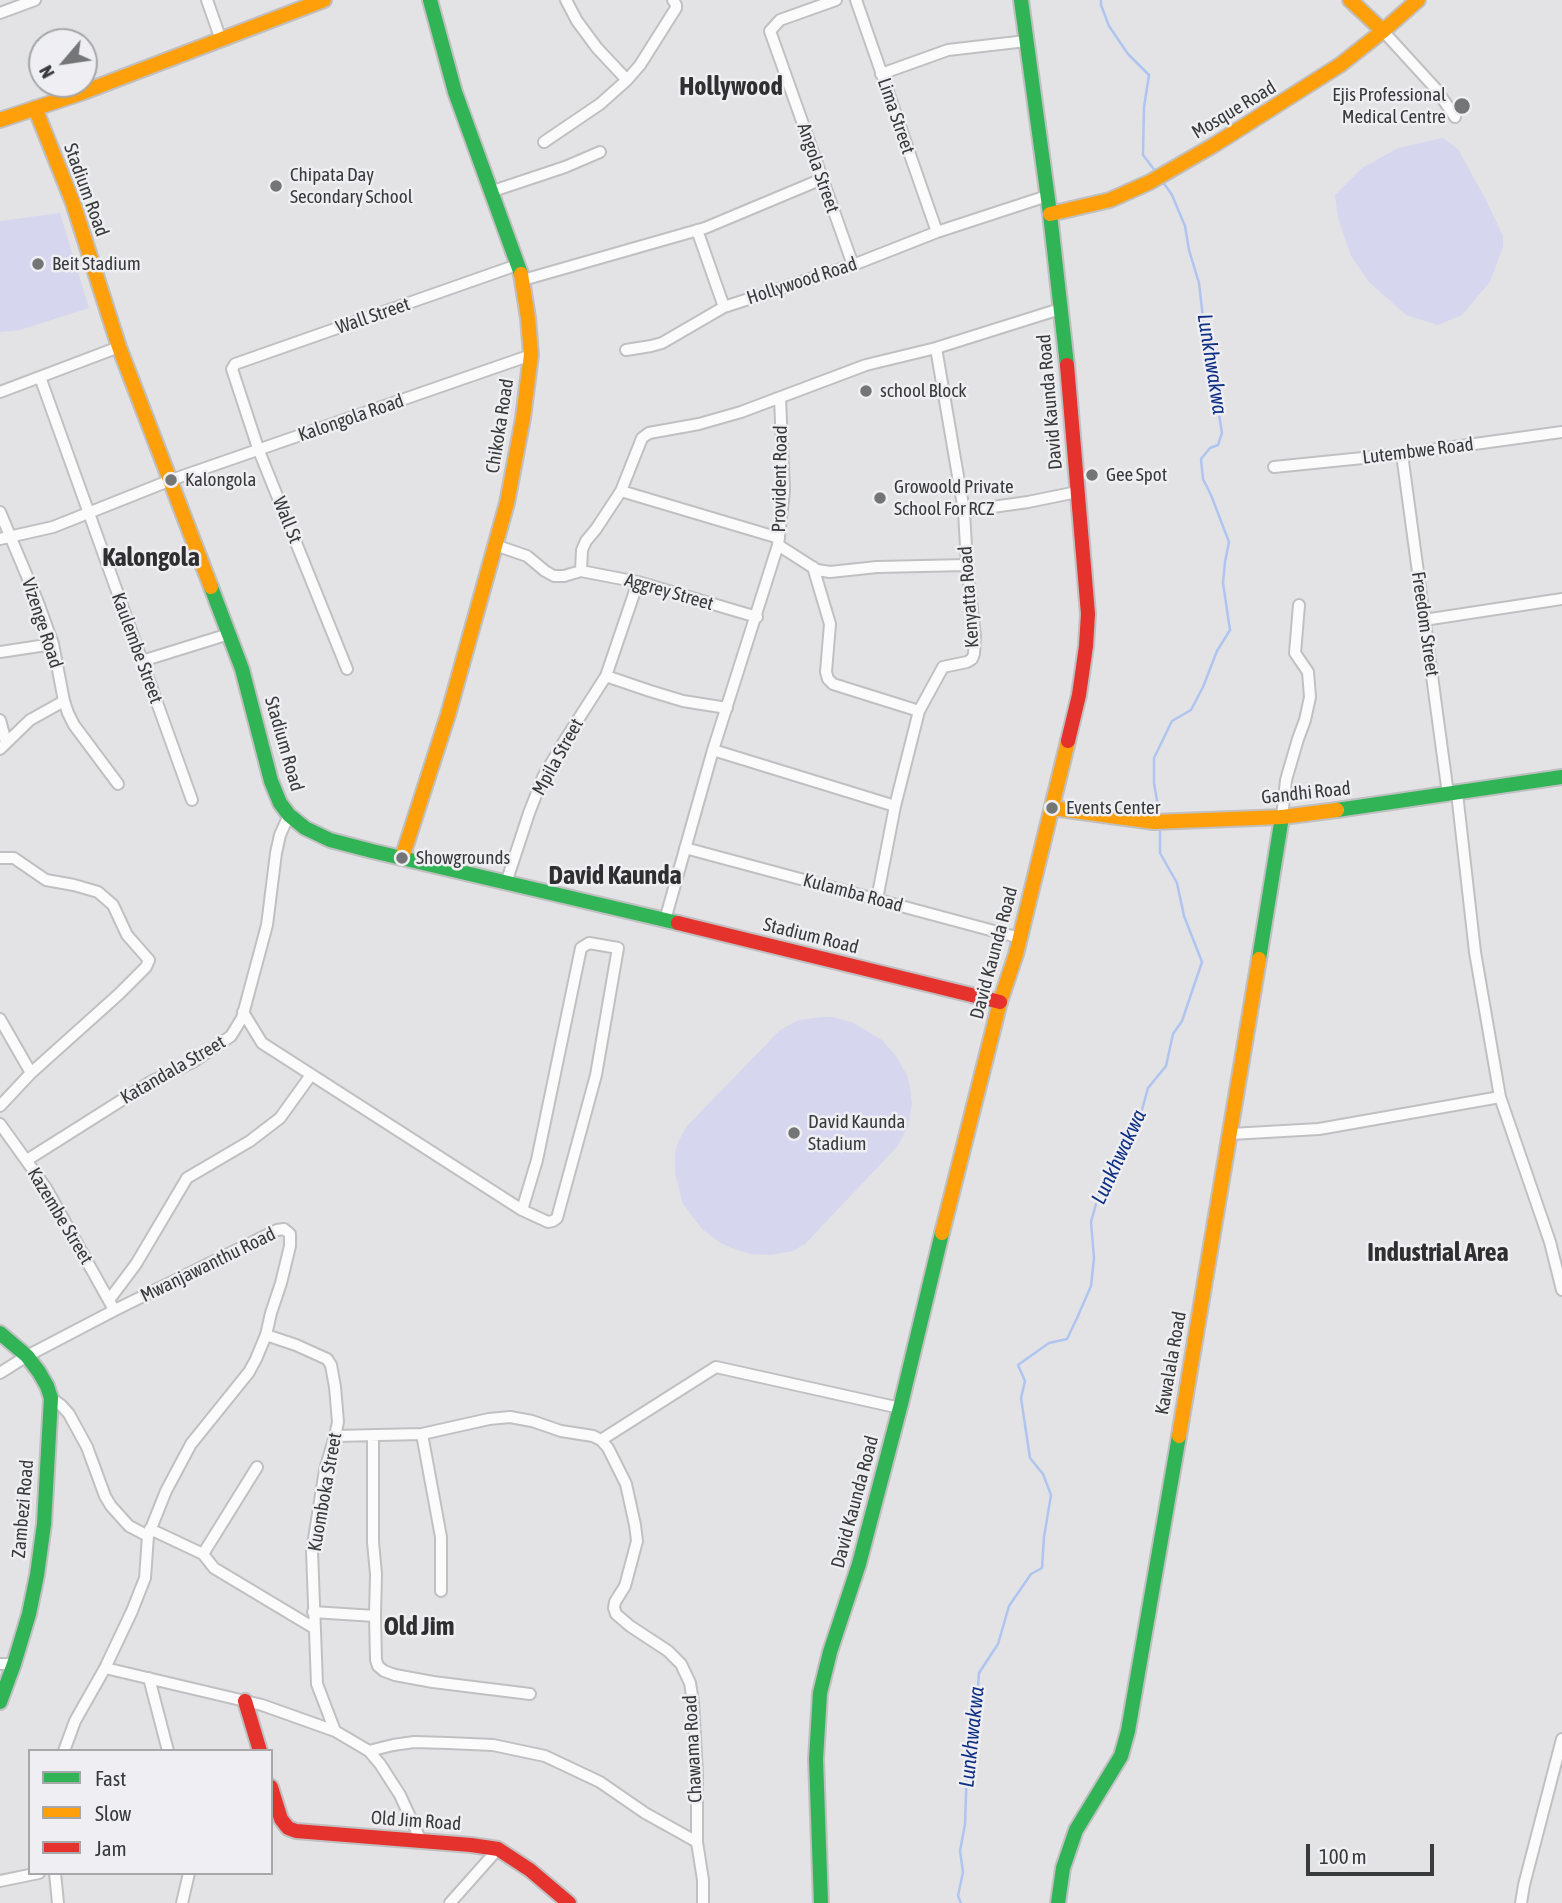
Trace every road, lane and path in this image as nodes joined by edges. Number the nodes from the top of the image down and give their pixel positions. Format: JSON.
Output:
{"nodes":[{"id":1,"x":35,"y":0,"type":"edge"},
{"id":2,"x":206,"y":0,"type":"edge"},
{"id":3,"x":324,"y":0,"type":"edge"},
{"id":4,"x":430,"y":0,"type":"edge"},
{"id":5,"x":566,"y":0,"type":"edge"},
{"id":6,"x":673,"y":0,"type":"edge"},
{"id":7,"x":835,"y":0,"type":"edge"},
{"id":8,"x":856,"y":0,"type":"edge"},
{"id":9,"x":1021,"y":0,"type":"edge"},
{"id":10,"x":1350,"y":0,"type":"edge"},
{"id":11,"x":1418,"y":0,"type":"edge"},
{"id":12,"x":0,"y":13,"type":"edge"},
{"id":13,"x":1383,"y":31,"type":"junction"},
{"id":14,"x":221,"y":40,"type":"junction"},
{"id":15,"x":1026,"y":41,"type":"junction"},
{"id":16,"x":881,"y":74,"type":"junction"},
{"id":17,"x":627,"y":80,"type":"junction"},
{"id":18,"x":35,"y":108,"type":"junction"},
{"id":19,"x":1455,"y":117,"type":"dead end"},
{"id":20,"x":0,"y":120,"type":"edge"},
{"id":21,"x":544,"y":142,"type":"dead end"},
{"id":22,"x":600,"y":152,"type":"dead end"},
{"id":23,"x":822,"y":179,"type":"junction"},
{"id":24,"x":490,"y":192,"type":"junction"},
{"id":25,"x":1046,"y":195,"type":"junction"},
{"id":26,"x":1050,"y":215,"type":"junction"},
{"id":27,"x":697,"y":230,"type":"junction"},
{"id":28,"x":937,"y":232,"type":"junction"},
{"id":29,"x":517,"y":265,"type":"junction"},
{"id":30,"x":853,"y":265,"type":"junction"},
{"id":31,"x":523,"y":280,"type":"junction"},
{"id":32,"x":724,"y":307,"type":"junction"},
{"id":33,"x":1060,"y":309,"type":"junction"},
{"id":34,"x":119,"y":347,"type":"junction"},
{"id":35,"x":936,"y":348,"type":"junction"},
{"id":36,"x":626,"y":350,"type":"dead end"},
{"id":37,"x":531,"y":355,"type":"junction"},
{"id":38,"x":232,"y":369,"type":"joint"},
{"id":39,"x":40,"y":377,"type":"junction"},
{"id":40,"x":0,"y":392,"type":"edge"},
{"id":41,"x":780,"y":398,"type":"junction"},
{"id":42,"x":1562,"y":432,"type":"edge"},
{"id":43,"x":259,"y":451,"type":"junction"},
{"id":44,"x":1402,"y":454,"type":"junction"},
{"id":45,"x":1274,"y":467,"type":"dead end"},
{"id":46,"x":171,"y":480,"type":"junction"},
{"id":47,"x":621,"y":491,"type":"junction"},
{"id":48,"x":1077,"y":492,"type":"junction"},
{"id":49,"x":964,"y":511,"type":"junction"},
{"id":50,"x":0,"y":512,"type":"edge"},
{"id":51,"x":89,"y":513,"type":"junction"},
{"id":52,"x":5,"y":538,"type":"edge"},
{"id":53,"x":778,"y":541,"type":"junction"},
{"id":54,"x":495,"y":545,"type":"junction"},
{"id":55,"x":967,"y":565,"type":"junction"},
{"id":56,"x":813,"y":567,"type":"junction"},
{"id":57,"x":581,"y":571,"type":"junction"},
{"id":58,"x":638,"y":582,"type":"junction"},
{"id":59,"x":1562,"y":599,"type":"edge"},
{"id":60,"x":1299,"y":605,"type":"dead end"},
{"id":61,"x":757,"y":617,"type":"junction"},
{"id":62,"x":1424,"y":620,"type":"junction"},
{"id":63,"x":229,"y":634,"type":"junction"},
{"id":64,"x":53,"y":644,"type":"junction"},
{"id":65,"x":0,"y":652,"type":"edge"},
{"id":66,"x":142,"y":661,"type":"junction"},
{"id":67,"x":347,"y":669,"type":"dead end"},
{"id":68,"x":606,"y":676,"type":"junction"},
{"id":69,"x":64,"y":701,"type":"junction"},
{"id":70,"x":727,"y":708,"type":"junction"},
{"id":71,"x":919,"y":711,"type":"junction"},
{"id":72,"x":0,"y":720,"type":"edge"},
{"id":73,"x":3,"y":745,"type":"edge"},
{"id":74,"x":713,"y":750,"type":"junction"},
{"id":75,"x":1562,"y":777,"type":"edge"},
{"id":76,"x":118,"y":785,"type":"dead end"},
{"id":77,"x":1452,"y":793,"type":"junction"},
{"id":78,"x":192,"y":800,"type":"dead end"},
{"id":79,"x":895,"y":806,"type":"junction"},
{"id":80,"x":1052,"y":808,"type":"junction"},
{"id":81,"x":289,"y":816,"type":"junction"},
{"id":82,"x":1282,"y":817,"type":"junction"},
{"id":83,"x":685,"y":849,"type":"junction"},
{"id":84,"x":0,"y":858,"type":"edge"},
{"id":85,"x":402,"y":858,"type":"junction"},
{"id":86,"x":506,"y":883,"type":"junction"},
{"id":87,"x":877,"y":899,"type":"junction"},
{"id":88,"x":665,"y":920,"type":"junction"},
{"id":89,"x":1020,"y":938,"type":"junction"},
{"id":90,"x":1000,"y":1002,"type":"junction"},
{"id":91,"x":243,"y":1012,"type":"junction"},
{"id":92,"x":0,"y":1019,"type":"edge"},
{"id":93,"x":31,"y":1073,"type":"junction"},
{"id":94,"x":311,"y":1075,"type":"junction"},
{"id":95,"x":1500,"y":1097,"type":"junction"},
{"id":96,"x":0,"y":1106,"type":"edge"},
{"id":97,"x":0,"y":1124,"type":"edge"},
{"id":98,"x":1231,"y":1134,"type":"junction"},
{"id":99,"x":27,"y":1160,"type":"junction"},
{"id":100,"x":522,"y":1210,"type":"junction"},
{"id":101,"x":1562,"y":1290,"type":"edge"},
{"id":102,"x":112,"y":1305,"type":"junction"},
{"id":103,"x":0,"y":1333,"type":"edge"},
{"id":104,"x":266,"y":1335,"type":"junction"},
{"id":105,"x":27,"y":1356,"type":"junction"},
{"id":106,"x":0,"y":1373,"type":"edge"},
{"id":107,"x":51,"y":1398,"type":"junction"},
{"id":108,"x":900,"y":1408,"type":"junction"},
{"id":109,"x":422,"y":1434,"type":"junction"},
{"id":110,"x":373,"y":1435,"type":"junction"},
{"id":111,"x":335,"y":1436,"type":"junction"},
{"id":112,"x":597,"y":1438,"type":"junction"},
{"id":113,"x":257,"y":1467,"type":"dead end"},
{"id":114,"x":149,"y":1532,"type":"junction"},
{"id":115,"x":203,"y":1554,"type":"junction"},
{"id":116,"x":441,"y":1591,"type":"dead end"},
{"id":117,"x":313,"y":1612,"type":"junction"},
{"id":118,"x":376,"y":1616,"type":"junction"},
{"id":119,"x":314,"y":1628,"type":"junction"},
{"id":120,"x":7,"y":1664,"type":"edge"},
{"id":121,"x":105,"y":1668,"type":"junction"},
{"id":122,"x":149,"y":1678,"type":"junction"},
{"id":123,"x":530,"y":1695,"type":"dead end"},
{"id":124,"x":246,"y":1701,"type":"junction"},
{"id":125,"x":0,"y":1702,"type":"edge"},
{"id":126,"x":335,"y":1731,"type":"junction"},
{"id":127,"x":68,"y":1738,"type":"junction"},
{"id":128,"x":1562,"y":1739,"type":"edge"},
{"id":129,"x":65,"y":1749,"type":"edge"},
{"id":130,"x":74,"y":1749,"type":"edge"},
{"id":131,"x":167,"y":1749,"type":"edge"},
{"id":132,"x":259,"y":1749,"type":"edge"},
{"id":133,"x":369,"y":1751,"type":"junction"},
{"id":134,"x":273,"y":1793,"type":"edge"},
{"id":135,"x":421,"y":1841,"type":"junction"},
{"id":136,"x":697,"y":1842,"type":"junction"},
{"id":137,"x":498,"y":1849,"type":"junction"},
{"id":138,"x":28,"y":1874,"type":"edge"},
{"id":139,"x":55,"y":1875,"type":"edge"},
{"id":140,"x":189,"y":1875,"type":"edge"},
{"id":141,"x":0,"y":1881,"type":"edge"},
{"id":142,"x":58,"y":1903,"type":"edge"},
{"id":143,"x":182,"y":1903,"type":"edge"},
{"id":144,"x":450,"y":1903,"type":"edge"},
{"id":145,"x":569,"y":1903,"type":"edge"},
{"id":146,"x":702,"y":1903,"type":"edge"},
{"id":147,"x":821,"y":1903,"type":"edge"},
{"id":148,"x":1058,"y":1903,"type":"edge"},
{"id":149,"x":1521,"y":1903,"type":"edge"}],
"edges":[{"from":1,"to":12,"type":"street"},
{"from":2,"to":14,"type":"street"},
{"from":3,"to":14,"type":"street"},
{"from":4,"to":24,"type":"street","name":"Chikoka Road"},
{"from":5,"to":17,"type":"street"},
{"from":6,"to":17,"type":"street"},
{"from":7,"to":23,"type":"street","name":"Angola Street"},
{"from":8,"to":16,"type":"street","name":"Lima Street"},
{"from":9,"to":15,"type":"street","name":"David Kaunda Road"},
{"from":10,"to":13,"type":"street"},
{"from":11,"to":13,"type":"street","name":"Mosque Road"},
{"from":13,"to":19,"type":"street"},
{"from":13,"to":26,"type":"street","name":"Mosque Road"},
{"from":14,"to":18,"type":"street"},
{"from":15,"to":16,"type":"street"},
{"from":15,"to":25,"type":"street","name":"David Kaunda Road"},
{"from":16,"to":28,"type":"street","name":"Lima Street"},
{"from":17,"to":21,"type":"street"},
{"from":18,"to":20,"type":"street"},
{"from":18,"to":34,"type":"street","name":"Stadium Road"},
{"from":22,"to":24,"type":"street"},
{"from":23,"to":27,"type":"street"},
{"from":23,"to":30,"type":"street","name":"Angola Street"},
{"from":24,"to":29,"type":"street","name":"Chikoka Road"},
{"from":25,"to":26,"type":"street","name":"David Kaunda Road"},
{"from":25,"to":28,"type":"street","name":"Hollywood Road"},
{"from":26,"to":33,"type":"street","name":"David Kaunda Road"},
{"from":27,"to":31,"type":"street"},
{"from":27,"to":32,"type":"street","name":"Hollywood Road"},
{"from":28,"to":30,"type":"street","name":"Hollywood Road"},
{"from":29,"to":31,"type":"street","name":"Chikoka Road"},
{"from":29,"to":38,"type":"street","name":"Wall Street"},
{"from":30,"to":32,"type":"street","name":"Hollywood Road"},
{"from":31,"to":37,"type":"street","name":"Chikoka Road"},
{"from":32,"to":36,"type":"street"},
{"from":33,"to":35,"type":"street","name":"Provident Road"},
{"from":33,"to":48,"type":"street","name":"David Kaunda Road"},
{"from":34,"to":39,"type":"street"},
{"from":34,"to":46,"type":"street","name":"Stadium Road"},
{"from":35,"to":41,"type":"street","name":"Provident Road"},
{"from":35,"to":49,"type":"street","name":"Kenyatta Road"},
{"from":37,"to":43,"type":"street","name":"Kalongola Road"},
{"from":37,"to":54,"type":"street","name":"Chikoka Road"},
{"from":38,"to":43,"type":"street","name":"Wall St"},
{"from":39,"to":40,"type":"street"},
{"from":39,"to":51,"type":"street","name":"Kaulembe Street"},
{"from":41,"to":47,"type":"street"},
{"from":41,"to":53,"type":"street","name":"Provident Road"},
{"from":42,"to":44,"type":"street","name":"Lutembwe Road"},
{"from":43,"to":46,"type":"street","name":"Kalongola Road"},
{"from":43,"to":67,"type":"street","name":"Wall St"},
{"from":44,"to":45,"type":"street","name":"Lutembwe Road"},
{"from":44,"to":62,"type":"street","name":"Freedom Street"},
{"from":46,"to":51,"type":"street","name":"Kalongola Road"},
{"from":46,"to":63,"type":"street","name":"Stadium Road"},
{"from":47,"to":53,"type":"street"},
{"from":47,"to":57,"type":"street"},
{"from":48,"to":49,"type":"street"},
{"from":48,"to":80,"type":"street","name":"David Kaunda Road"},
{"from":49,"to":55,"type":"street","name":"Kenyatta Road"},
{"from":50,"to":52,"type":"street","name":"Vizenge Road"},
{"from":51,"to":52,"type":"street","name":"Kalongola Road"},
{"from":51,"to":66,"type":"street","name":"Kaulembe Street"},
{"from":52,"to":64,"type":"street","name":"Vizenge Road"},
{"from":53,"to":56,"type":"street"},
{"from":53,"to":61,"type":"street","name":"Provident Road"},
{"from":54,"to":57,"type":"street","name":"Aggrey Street"},
{"from":54,"to":85,"type":"street","name":"Chikoka Road"},
{"from":55,"to":56,"type":"street"},
{"from":55,"to":71,"type":"street","name":"Kenyatta Road"},
{"from":56,"to":71,"type":"street"},
{"from":57,"to":58,"type":"street","name":"Aggrey Street"},
{"from":58,"to":61,"type":"street","name":"Aggrey Street"},
{"from":58,"to":68,"type":"street","name":"Mpila Street"},
{"from":59,"to":62,"type":"street"},
{"from":60,"to":82,"type":"street"},
{"from":61,"to":70,"type":"street","name":"Provident Road"},
{"from":62,"to":77,"type":"street","name":"Freedom Street"},
{"from":63,"to":66,"type":"street"},
{"from":63,"to":81,"type":"street","name":"Stadium Road"},
{"from":64,"to":65,"type":"street"},
{"from":64,"to":69,"type":"street","name":"Vizenge Road"},
{"from":66,"to":78,"type":"street","name":"Kaulembe Street"},
{"from":68,"to":70,"type":"street"},
{"from":68,"to":86,"type":"street","name":"Mpila Street"},
{"from":69,"to":73,"type":"street"},
{"from":69,"to":76,"type":"street","name":"Vizenge Road"},
{"from":70,"to":74,"type":"street","name":"Provident Road"},
{"from":71,"to":79,"type":"street","name":"Kenyatta Road"},
{"from":72,"to":73,"type":"street"},
{"from":74,"to":79,"type":"street"},
{"from":74,"to":83,"type":"street","name":"Provident Road"},
{"from":75,"to":77,"type":"street","name":"Gandhi Road"},
{"from":77,"to":82,"type":"street","name":"Gandhi Road"},
{"from":77,"to":95,"type":"street","name":"Freedom Street"},
{"from":79,"to":87,"type":"street","name":"Kenyatta Road"},
{"from":80,"to":82,"type":"street","name":"Gandhi Road"},
{"from":80,"to":89,"type":"street","name":"David Kaunda Road"},
{"from":81,"to":85,"type":"street","name":"Stadium Road"},
{"from":81,"to":91,"type":"street","name":"Katandala Street"},
{"from":82,"to":98,"type":"street","name":"Kawalala Road"},
{"from":83,"to":87,"type":"street","name":"Kulamba Road"},
{"from":83,"to":88,"type":"street","name":"Provident Road"},
{"from":84,"to":93,"type":"street"},
{"from":85,"to":86,"type":"street","name":"Stadium Road"},
{"from":86,"to":88,"type":"street","name":"Stadium Road"},
{"from":87,"to":89,"type":"street","name":"Kulamba Road"},
{"from":88,"to":90,"type":"street","name":"Stadium Road"},
{"from":89,"to":90,"type":"street","name":"David Kaunda Road"},
{"from":90,"to":108,"type":"street","name":"David Kaunda Road"},
{"from":91,"to":94,"type":"street"},
{"from":91,"to":99,"type":"street","name":"Katandala Street"},
{"from":92,"to":93,"type":"street"},
{"from":93,"to":96,"type":"street"},
{"from":94,"to":100,"type":"street"},
{"from":94,"to":102,"type":"street"},
{"from":95,"to":98,"type":"street"},
{"from":95,"to":101,"type":"street","name":"Freedom Street"},
{"from":97,"to":99,"type":"street","name":"Kazembe Street"},
{"from":98,"to":148,"type":"street","name":"Kawalala Road"},
{"from":99,"to":102,"type":"street","name":"Kazembe Street"},
{"from":100,"to":100,"type":"street"},
{"from":102,"to":104,"type":"street","name":"Mwanjawanthu Road"},
{"from":102,"to":105,"type":"street","name":"Mwanjawanthu Road"},
{"from":103,"to":105,"type":"street"},
{"from":104,"to":111,"type":"street","name":"Kuomboka Street"},
{"from":104,"to":114,"type":"street","name":"Mwanjawanthu Road"},
{"from":105,"to":106,"type":"street","name":"Mwanjawanthu Road"},
{"from":105,"to":107,"type":"street"},
{"from":107,"to":114,"type":"street"},
{"from":107,"to":120,"type":"street","name":"Zambezi Road"},
{"from":108,"to":112,"type":"street"},
{"from":108,"to":147,"type":"street","name":"David Kaunda Road"},
{"from":109,"to":110,"type":"street"},
{"from":109,"to":112,"type":"street"},
{"from":109,"to":116,"type":"street"},
{"from":110,"to":111,"type":"street"},
{"from":110,"to":118,"type":"street"},
{"from":111,"to":117,"type":"street","name":"Kuomboka Street"},
{"from":112,"to":136,"type":"street","name":"Chawama Road"},
{"from":113,"to":115,"type":"street"},
{"from":114,"to":115,"type":"street"},
{"from":114,"to":121,"type":"street","name":"Mwanjawanthu Road"},
{"from":115,"to":119,"type":"street"},
{"from":117,"to":118,"type":"street"},
{"from":117,"to":119,"type":"street","name":"Kuomboka Street"},
{"from":118,"to":123,"type":"street"},
{"from":119,"to":126,"type":"street","name":"Kuomboka Street"},
{"from":120,"to":125,"type":"street","name":"Zambezi Road"},
{"from":121,"to":122,"type":"street"},
{"from":121,"to":127,"type":"street","name":"Mwanjawanthu Road"},
{"from":122,"to":124,"type":"street"},
{"from":122,"to":131,"type":"street"},
{"from":124,"to":126,"type":"street"},
{"from":124,"to":132,"type":"street"},
{"from":126,"to":133,"type":"street"},
{"from":127,"to":129,"type":"street","name":"Mwanjawanthu Road"},
{"from":127,"to":130,"type":"street"},
{"from":128,"to":149,"type":"street"},
{"from":133,"to":135,"type":"street"},
{"from":133,"to":136,"type":"street"},
{"from":134,"to":135,"type":"street","name":"Old Jim Road"},
{"from":135,"to":137,"type":"street","name":"Old Jim Road"},
{"from":136,"to":146,"type":"street","name":"Chawama Road"},
{"from":137,"to":144,"type":"street"},
{"from":137,"to":145,"type":"street","name":"Old Jim Road"},
{"from":138,"to":141,"type":"street"},
{"from":139,"to":142,"type":"street"},
{"from":140,"to":143,"type":"street"}]}
